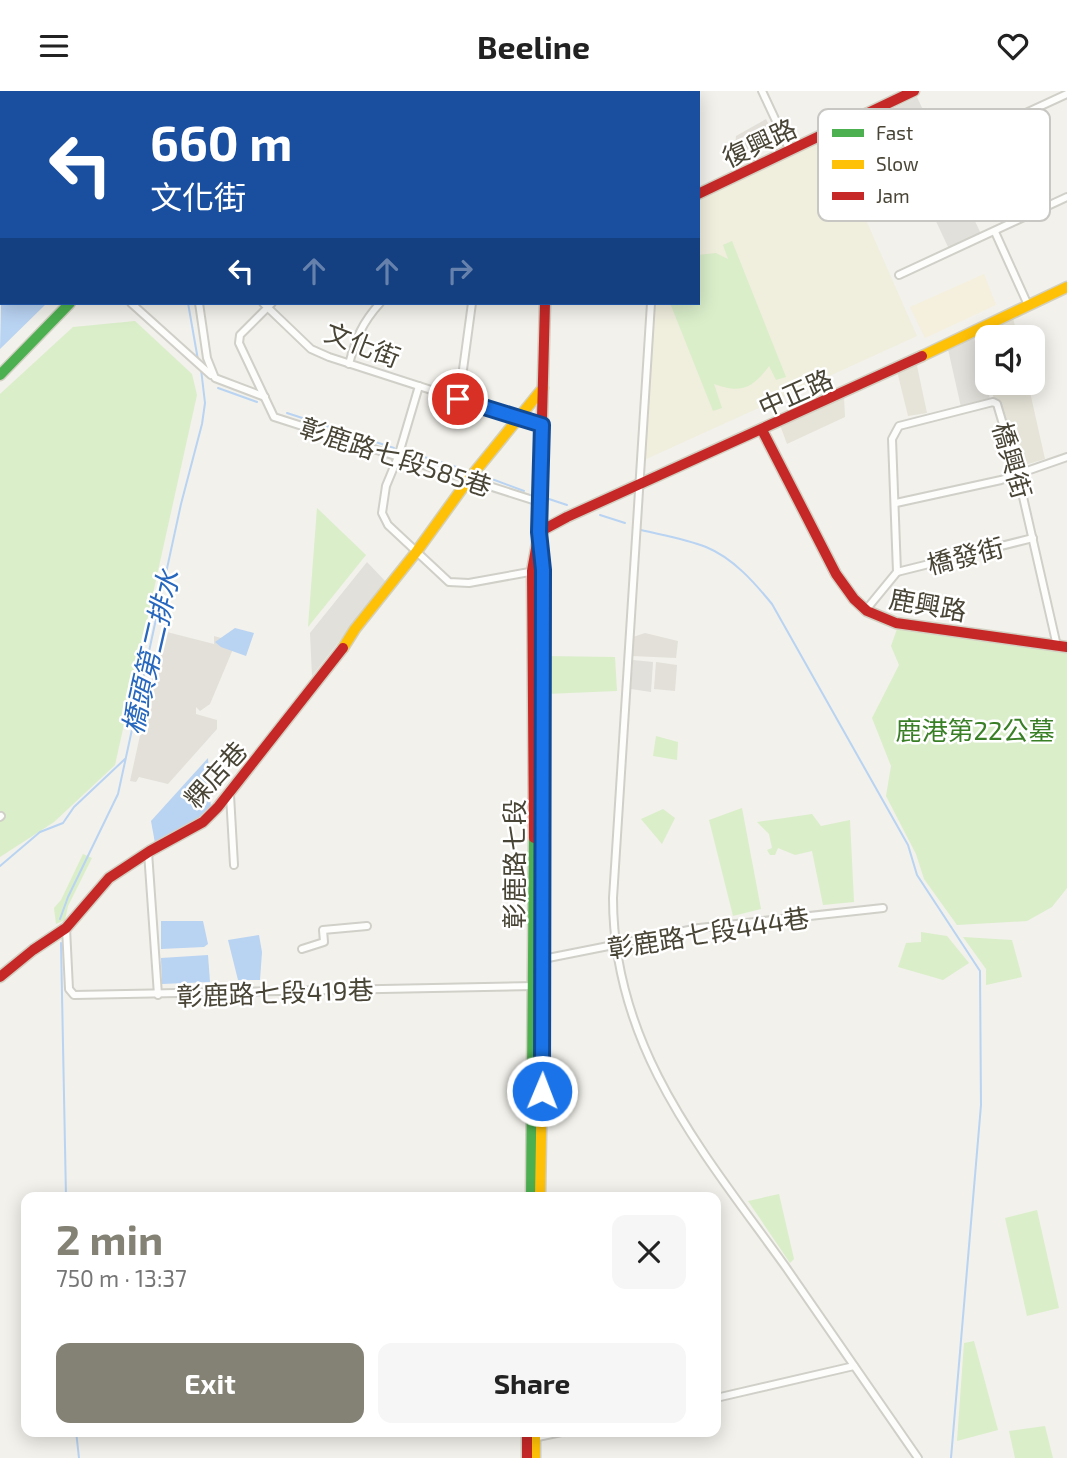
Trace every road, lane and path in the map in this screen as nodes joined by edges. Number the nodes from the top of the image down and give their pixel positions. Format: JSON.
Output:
{"nodes":[{"id":1,"x":762,"y":91,"type":"edge"},
{"id":2,"x":914,"y":91,"type":"edge"},
{"id":3,"x":1067,"y":94,"type":"edge"},
{"id":4,"x":877,"y":109,"type":"edge"},
{"id":5,"x":1034,"y":109,"type":"edge"},
{"id":6,"x":818,"y":137,"type":"edge"},
{"id":7,"x":790,"y":151,"type":"junction"},
{"id":8,"x":700,"y":193,"type":"edge"},
{"id":9,"x":1067,"y":197,"type":"edge"},
{"id":10,"x":1050,"y":205,"type":"edge"},
{"id":11,"x":1018,"y":221,"type":"edge"},
{"id":12,"x":995,"y":232,"type":"junction"},
{"id":13,"x":900,"y":275,"type":"dead end"},
{"id":14,"x":1067,"y":287,"type":"edge"},
{"id":15,"x":68,"y":305,"type":"edge"},
{"id":16,"x":133,"y":305,"type":"edge"},
{"id":17,"x":199,"y":305,"type":"edge"},
{"id":18,"x":266,"y":305,"type":"edge"},
{"id":19,"x":268,"y":305,"type":"edge"},
{"id":20,"x":378,"y":305,"type":"edge"},
{"id":21,"x":472,"y":305,"type":"edge"},
{"id":22,"x":545,"y":305,"type":"edge"},
{"id":23,"x":651,"y":305,"type":"edge"},
{"id":24,"x":1028,"y":305,"type":"junction"},
{"id":25,"x":349,"y":364,"type":"junction"},
{"id":26,"x":0,"y":375,"type":"edge"},
{"id":27,"x":215,"y":378,"type":"junction"},
{"id":28,"x":419,"y":386,"type":"junction"},
{"id":29,"x":543,"y":387,"type":"junction"},
{"id":30,"x":265,"y":397,"type":"junction"},
{"id":31,"x":458,"y":399,"type":"junction"},
{"id":32,"x":518,"y":418,"type":"junction"},
{"id":33,"x":542,"y":425,"type":"junction"},
{"id":34,"x":762,"y":430,"type":"junction"},
{"id":35,"x":398,"y":457,"type":"junction"},
{"id":36,"x":1067,"y":457,"type":"edge"},
{"id":37,"x":1018,"y":475,"type":"junction"},
{"id":38,"x":470,"y":479,"type":"junction"},
{"id":39,"x":639,"y":485,"type":"junction"},
{"id":40,"x":540,"y":502,"type":"junction"},
{"id":41,"x":896,"y":503,"type":"junction"},
{"id":42,"x":539,"y":532,"type":"junction"},
{"id":43,"x":1033,"y":538,"type":"junction"},
{"id":44,"x":417,"y":551,"type":"junction"},
{"id":45,"x":538,"y":571,"type":"junction"},
{"id":46,"x":897,"y":572,"type":"junction"},
{"id":47,"x":865,"y":611,"type":"junction"},
{"id":48,"x":1062,"y":646,"type":"edge"},
{"id":49,"x":230,"y":795,"type":"junction"},
{"id":50,"x":148,"y":852,"type":"junction"},
{"id":51,"x":234,"y":865,"type":"dead end"},
{"id":52,"x":883,"y":908,"type":"dead end"},
{"id":53,"x":367,"y":926,"type":"dead end"},
{"id":54,"x":66,"y":928,"type":"junction"},
{"id":55,"x":616,"y":945,"type":"junction"},
{"id":56,"x":302,"y":949,"type":"dead end"},
{"id":57,"x":539,"y":960,"type":"junction"},
{"id":58,"x":0,"y":978,"type":"edge"},
{"id":59,"x":539,"y":986,"type":"junction"},
{"id":60,"x":158,"y":995,"type":"junction"},
{"id":61,"x":531,"y":1192,"type":"edge"},
{"id":62,"x":540,"y":1192,"type":"edge"},
{"id":63,"x":854,"y":1366,"type":"junction"},
{"id":64,"x":721,"y":1397,"type":"edge"},
{"id":65,"x":531,"y":1437,"type":"edge"},
{"id":66,"x":531,"y":1437,"type":"edge"},
{"id":67,"x":527,"y":1458,"type":"edge"},
{"id":68,"x":535,"y":1458,"type":"edge"},
{"id":69,"x":918,"y":1458,"type":"edge"}],
"edges":[{"from":1,"to":7,"type":"street"},
{"from":2,"to":4,"type":"street","name":"復興路"},
{"from":3,"to":5,"type":"street"},
{"from":6,"to":7,"type":"street","name":"復興路"},
{"from":7,"to":8,"type":"street","name":"復興路"},
{"from":9,"to":10,"type":"street"},
{"from":11,"to":12,"type":"street"},
{"from":12,"to":13,"type":"street"},
{"from":12,"to":24,"type":"street"},
{"from":14,"to":24,"type":"street","name":"中正路"},
{"from":15,"to":26,"type":"street"},
{"from":16,"to":27,"type":"street"},
{"from":17,"to":27,"type":"street"},
{"from":18,"to":30,"type":"street"},
{"from":19,"to":25,"type":"street","name":"文化街"},
{"from":20,"to":25,"type":"street"},
{"from":21,"to":31,"type":"street"},
{"from":22,"to":29,"type":"street","name":"彰鹿路七段"},
{"from":23,"to":39,"type":"street"},
{"from":24,"to":34,"type":"street","name":"中正路"},
{"from":25,"to":28,"type":"street","name":"文化街"},
{"from":27,"to":30,"type":"street"},
{"from":28,"to":31,"type":"street","name":"文化街"},
{"from":28,"to":35,"type":"street"},
{"from":29,"to":32,"type":"street","name":"粿店巷"},
{"from":29,"to":33,"type":"street","name":"彰鹿路七段"},
{"from":30,"to":35,"type":"street","name":"彰鹿路七段585巷"},
{"from":31,"to":32,"type":"street","name":"文化街"},
{"from":32,"to":33,"type":"street","name":"文化街"},
{"from":32,"to":38,"type":"street","name":"粿店巷"},
{"from":33,"to":40,"type":"street","name":"彰鹿路七段"},
{"from":34,"to":39,"type":"street","name":"中正路"},
{"from":34,"to":47,"type":"street","name":"鹿興路"},
{"from":35,"to":38,"type":"street","name":"彰鹿路七段585巷"},
{"from":35,"to":44,"type":"street"},
{"from":36,"to":37,"type":"street"},
{"from":37,"to":41,"type":"street"},
{"from":37,"to":41,"type":"street","name":"橋興街"},
{"from":37,"to":43,"type":"street","name":"橋興街"},
{"from":38,"to":40,"type":"street","name":"彰鹿路七段585巷"},
{"from":38,"to":44,"type":"street","name":"粿店巷"},
{"from":39,"to":42,"type":"street","name":"中正路"},
{"from":39,"to":55,"type":"street"},
{"from":40,"to":42,"type":"street","name":"彰鹿路七段"},
{"from":41,"to":46,"type":"street","name":"橋興街"},
{"from":42,"to":45,"type":"street","name":"彰鹿路七段"},
{"from":43,"to":46,"type":"street","name":"橋發街"},
{"from":43,"to":48,"type":"street","name":"橋興街"},
{"from":44,"to":45,"type":"street"},
{"from":44,"to":49,"type":"street","name":"粿店巷"},
{"from":45,"to":57,"type":"street","name":"彰鹿路七段"},
{"from":46,"to":47,"type":"street"},
{"from":47,"to":48,"type":"street","name":"鹿興路"},
{"from":49,"to":50,"type":"street","name":"粿店巷"},
{"from":49,"to":51,"type":"street"},
{"from":50,"to":54,"type":"street","name":"粿店巷"},
{"from":50,"to":60,"type":"street"},
{"from":52,"to":55,"type":"street","name":"彰鹿路七段444巷"},
{"from":53,"to":56,"type":"street"},
{"from":54,"to":58,"type":"street","name":"粿店巷"},
{"from":54,"to":60,"type":"street","name":"彰鹿路七段419巷"},
{"from":55,"to":57,"type":"street","name":"彰鹿路七段444巷"},
{"from":55,"to":63,"type":"street"},
{"from":57,"to":59,"type":"street","name":"彰鹿路七段"},
{"from":59,"to":60,"type":"street","name":"彰鹿路七段419巷"},
{"from":59,"to":61,"type":"street","name":"彰鹿路七段"},
{"from":59,"to":62,"type":"street","name":"彰鹿路七段"},
{"from":63,"to":64,"type":"street"},
{"from":63,"to":69,"type":"street"},
{"from":65,"to":67,"type":"street"},
{"from":66,"to":68,"type":"street"}]}
